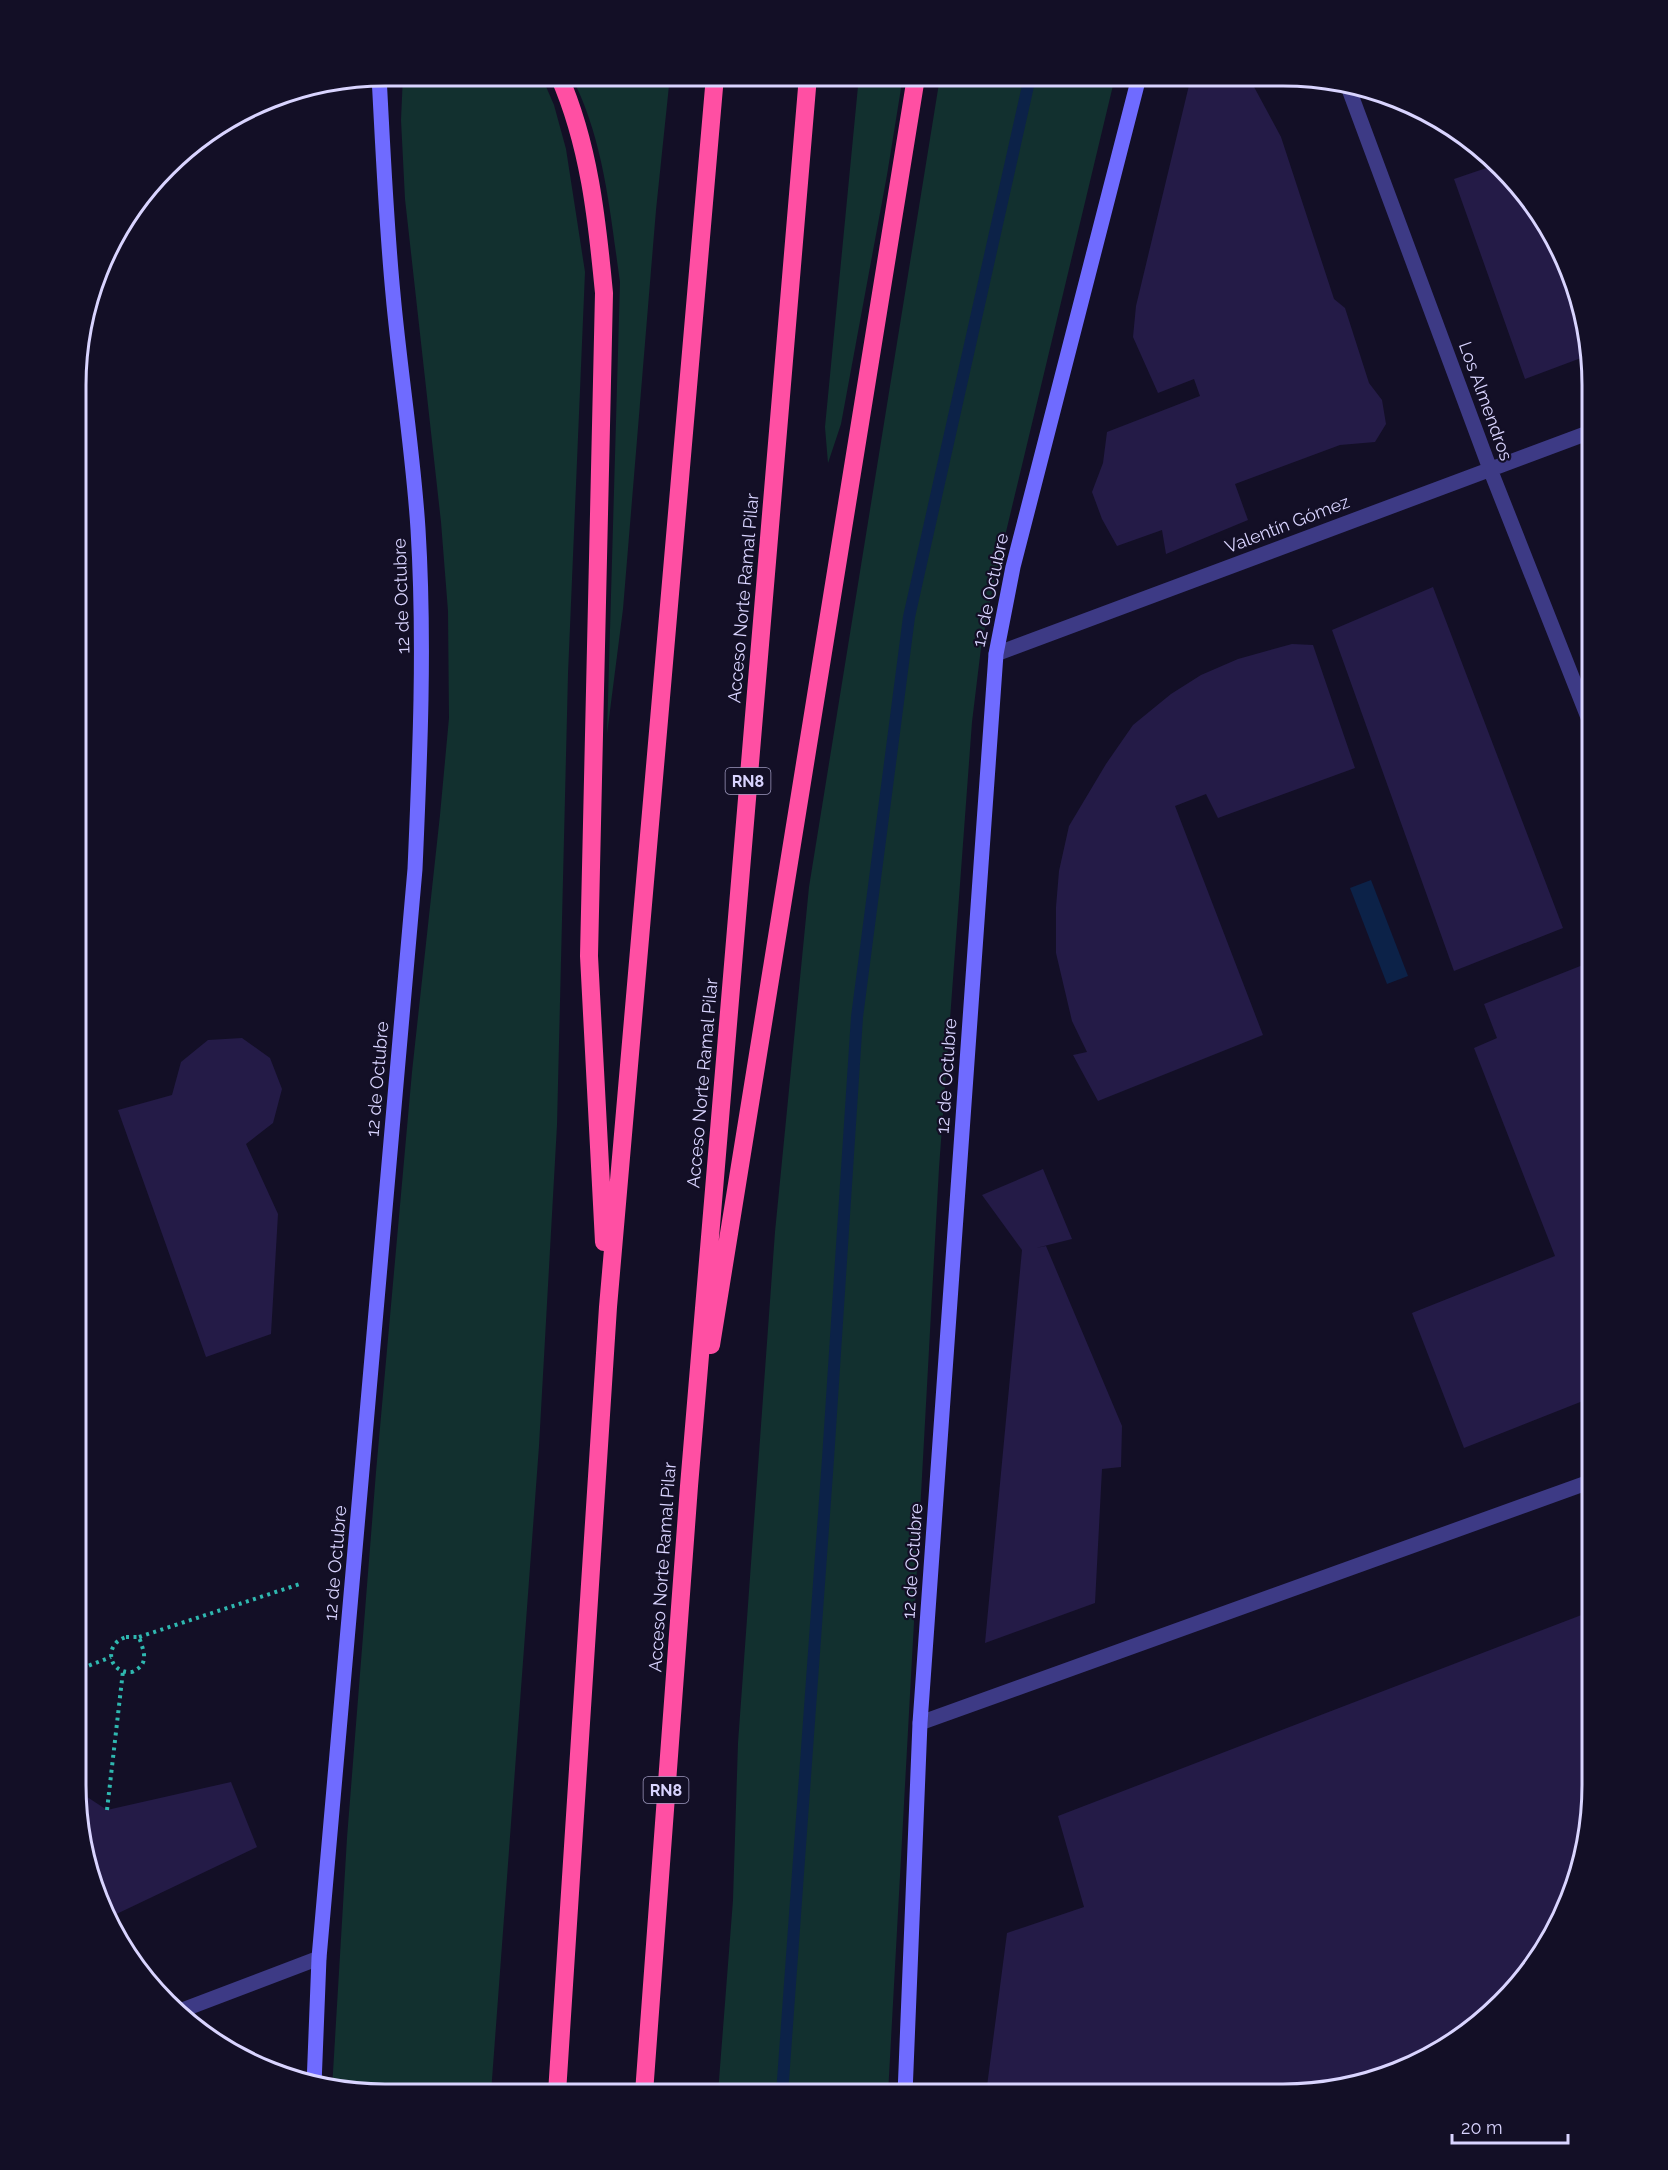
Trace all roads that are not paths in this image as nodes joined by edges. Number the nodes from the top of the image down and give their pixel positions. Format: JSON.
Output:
{"nodes":[{"id":1,"x":379,"y":86,"type":"edge"},
{"id":2,"x":563,"y":86,"type":"edge"},
{"id":3,"x":714,"y":86,"type":"edge"},
{"id":4,"x":807,"y":86,"type":"edge"},
{"id":5,"x":914,"y":86,"type":"edge"},
{"id":6,"x":1137,"y":86,"type":"edge"},
{"id":7,"x":1350,"y":93,"type":"edge"},
{"id":8,"x":1582,"y":435,"type":"edge"},
{"id":9,"x":1490,"y":469,"type":"junction"},
{"id":10,"x":996,"y":654,"type":"junction"},
{"id":11,"x":1582,"y":702,"type":"edge"},
{"id":12,"x":608,"y":1307,"type":"junction"},
{"id":13,"x":1582,"y":1485,"type":"edge"},
{"id":14,"x":688,"y":1486,"type":"junction"},
{"id":15,"x":921,"y":1723,"type":"junction"},
{"id":16,"x":319,"y":1958,"type":"junction"},
{"id":17,"x":186,"y":2009,"type":"edge"},
{"id":18,"x":314,"y":2076,"type":"edge"},
{"id":19,"x":558,"y":2084,"type":"edge"},
{"id":20,"x":645,"y":2084,"type":"edge"},
{"id":21,"x":905,"y":2084,"type":"edge"}],
"edges":[{"from":1,"to":16,"type":"street","name":"12 de Octubre"},
{"from":2,"to":12,"type":"highway"},
{"from":3,"to":12,"type":"highway"},
{"from":4,"to":14,"type":"highway","name":"Acceso Norte Ramal Pilar","number":"RN8"},
{"from":5,"to":14,"type":"highway"},
{"from":6,"to":10,"type":"street","name":"12 de Octubre"},
{"from":7,"to":9,"type":"street","name":"Los Almendros"},
{"from":8,"to":9,"type":"street","name":"Valentín Gómez"},
{"from":9,"to":10,"type":"street","name":"Valentín Gómez"},
{"from":9,"to":11,"type":"street","name":"Los Almendros"},
{"from":10,"to":15,"type":"street","name":"12 de Octubre"},
{"from":12,"to":19,"type":"highway"},
{"from":13,"to":15,"type":"street"},
{"from":14,"to":20,"type":"highway","name":"Acceso Norte Ramal Pilar","number":"RN8"},
{"from":15,"to":21,"type":"street","name":"12 de Octubre"},
{"from":16,"to":17,"type":"street"},
{"from":16,"to":18,"type":"street","name":"12 de Octubre"}]}
